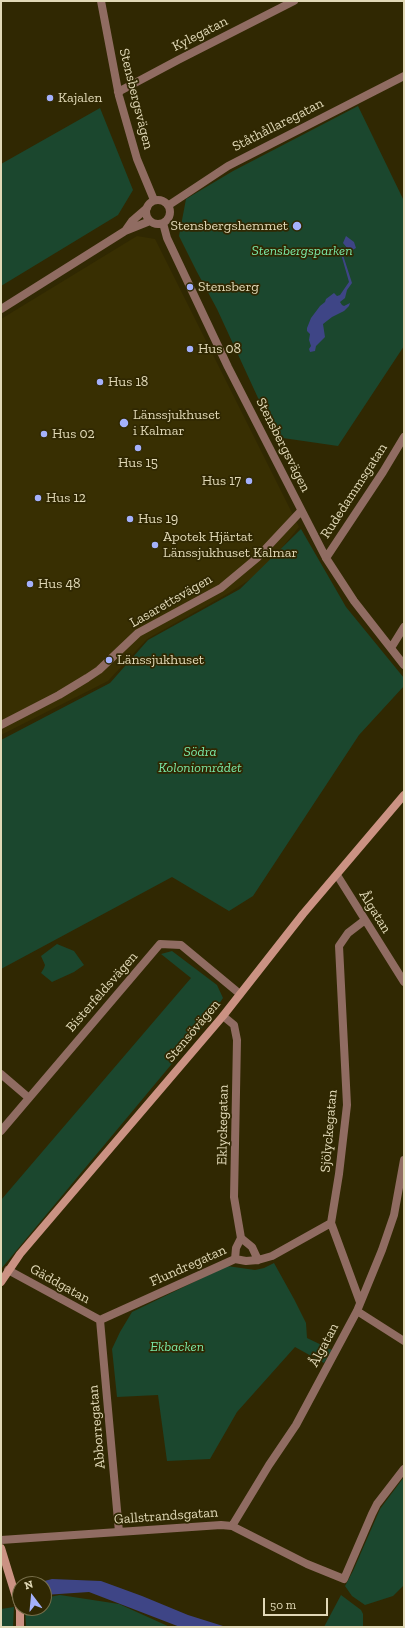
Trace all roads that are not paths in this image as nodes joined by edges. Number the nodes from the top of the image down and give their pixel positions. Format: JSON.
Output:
{"nodes":[{"id":1,"x":101,"y":1,"type":"edge"},
{"id":2,"x":294,"y":1,"type":"edge"},
{"id":3,"x":404,"y":76,"type":"edge"},
{"id":4,"x":118,"y":92,"type":"junction"},
{"id":5,"x":154,"y":200,"type":"junction"},
{"id":6,"x":169,"y":205,"type":"junction"},
{"id":7,"x":147,"y":208,"type":"junction"},
{"id":8,"x":150,"y":221,"type":"junction"},
{"id":9,"x":163,"y":223,"type":"junction"},
{"id":10,"x":125,"y":230,"type":"junction"},
{"id":11,"x":1,"y":309,"type":"edge"},
{"id":12,"x":404,"y":437,"type":"edge"},
{"id":13,"x":301,"y":511,"type":"junction"},
{"id":14,"x":326,"y":558,"type":"junction"},
{"id":15,"x":404,"y":627,"type":"edge"},
{"id":16,"x":391,"y":648,"type":"junction"},
{"id":17,"x":404,"y":665,"type":"edge"},
{"id":18,"x":1,"y":725,"type":"edge"},
{"id":19,"x":404,"y":795,"type":"edge"},
{"id":20,"x":337,"y":876,"type":"junction"},
{"id":21,"x":365,"y":920,"type":"junction"},
{"id":22,"x":404,"y":982,"type":"edge"},
{"id":23,"x":240,"y":994,"type":"junction"},
{"id":24,"x":223,"y":1016,"type":"junction"},
{"id":25,"x":1,"y":1074,"type":"edge"},
{"id":26,"x":29,"y":1098,"type":"junction"},
{"id":27,"x":1,"y":1132,"type":"edge"},
{"id":28,"x":404,"y":1160,"type":"edge"},
{"id":29,"x":402,"y":1190,"type":"edge"},
{"id":30,"x":331,"y":1223,"type":"junction"},
{"id":31,"x":241,"y":1238,"type":"junction"},
{"id":32,"x":235,"y":1259,"type":"junction"},
{"id":33,"x":258,"y":1260,"type":"junction"},
{"id":34,"x":8,"y":1270,"type":"junction"},
{"id":35,"x":1,"y":1282,"type":"edge"},
{"id":36,"x":360,"y":1302,"type":"junction"},
{"id":37,"x":357,"y":1311,"type":"junction"},
{"id":38,"x":100,"y":1320,"type":"junction"},
{"id":39,"x":404,"y":1341,"type":"edge"},
{"id":40,"x":404,"y":1469,"type":"edge"},
{"id":41,"x":232,"y":1526,"type":"junction"},
{"id":42,"x":119,"y":1532,"type":"junction"},
{"id":43,"x":1,"y":1540,"type":"edge"},
{"id":44,"x":1,"y":1548,"type":"edge"},
{"id":45,"x":20,"y":1627,"type":"edge"}],
"edges":[{"from":1,"to":4,"type":"street","name":"Stensbergsvägen"},
{"from":2,"to":4,"type":"street","name":"Kylegatan"},
{"from":3,"to":6,"type":"street","name":"Ståthållaregatan"},
{"from":4,"to":5,"type":"street","name":"Stensbergsvägen"},
{"from":5,"to":6,"type":"street"},
{"from":5,"to":7,"type":"street"},
{"from":6,"to":9,"type":"street"},
{"from":7,"to":8,"type":"street"},
{"from":7,"to":10,"type":"street"},
{"from":8,"to":9,"type":"street"},
{"from":8,"to":10,"type":"street"},
{"from":9,"to":13,"type":"street","name":"Stensbergsvägen"},
{"from":10,"to":11,"type":"street"},
{"from":12,"to":14,"type":"street","name":"Rudedammsgatan"},
{"from":13,"to":14,"type":"street","name":"Stensbergsvägen"},
{"from":13,"to":18,"type":"street","name":"Lasarettsvägen"},
{"from":14,"to":16,"type":"street","name":"Stensbergsvägen"},
{"from":15,"to":16,"type":"street"},
{"from":16,"to":17,"type":"street","name":"Stensbergsvägen"},
{"from":19,"to":20,"type":"street","name":"Stensövägen"},
{"from":20,"to":21,"type":"street","name":"Ålgatan"},
{"from":20,"to":23,"type":"street","name":"Stensövägen"},
{"from":21,"to":22,"type":"street","name":"Ålgatan"},
{"from":21,"to":30,"type":"street","name":"Sjölyckegatan"},
{"from":23,"to":24,"type":"street","name":"Stensövägen"},
{"from":23,"to":26,"type":"street","name":"Bisterfeldsvägen"},
{"from":24,"to":31,"type":"street","name":"Eklyckegatan"},
{"from":24,"to":34,"type":"street","name":"Stensövägen"},
{"from":25,"to":26,"type":"street"},
{"from":26,"to":27,"type":"street","name":"Bisterfeldsvägen"},
{"from":28,"to":29,"type":"street","name":"Ålgatan"},
{"from":29,"to":36,"type":"street","name":"Ålgatan"},
{"from":30,"to":33,"type":"street","name":"Flundregatan"},
{"from":30,"to":36,"type":"street","name":"Sjölyckegatan"},
{"from":31,"to":32,"type":"street","name":"Eklyckegatan"},
{"from":31,"to":33,"type":"street"},
{"from":32,"to":33,"type":"street","name":"Flundregatan"},
{"from":32,"to":38,"type":"street","name":"Flundregatan"},
{"from":34,"to":35,"type":"street","name":"Stensövägen"},
{"from":34,"to":38,"type":"street","name":"Gäddgatan"},
{"from":36,"to":37,"type":"street","name":"Ålgatan"},
{"from":37,"to":39,"type":"street"},
{"from":37,"to":41,"type":"street","name":"Ålgatan"},
{"from":38,"to":42,"type":"street","name":"Abborregatan"},
{"from":40,"to":41,"type":"street","name":"Gallstrandsgatan"},
{"from":41,"to":42,"type":"street","name":"Gallstrandsgatan"},
{"from":42,"to":43,"type":"street","name":"Gallstrandsgatan"},
{"from":44,"to":45,"type":"street"}]}
